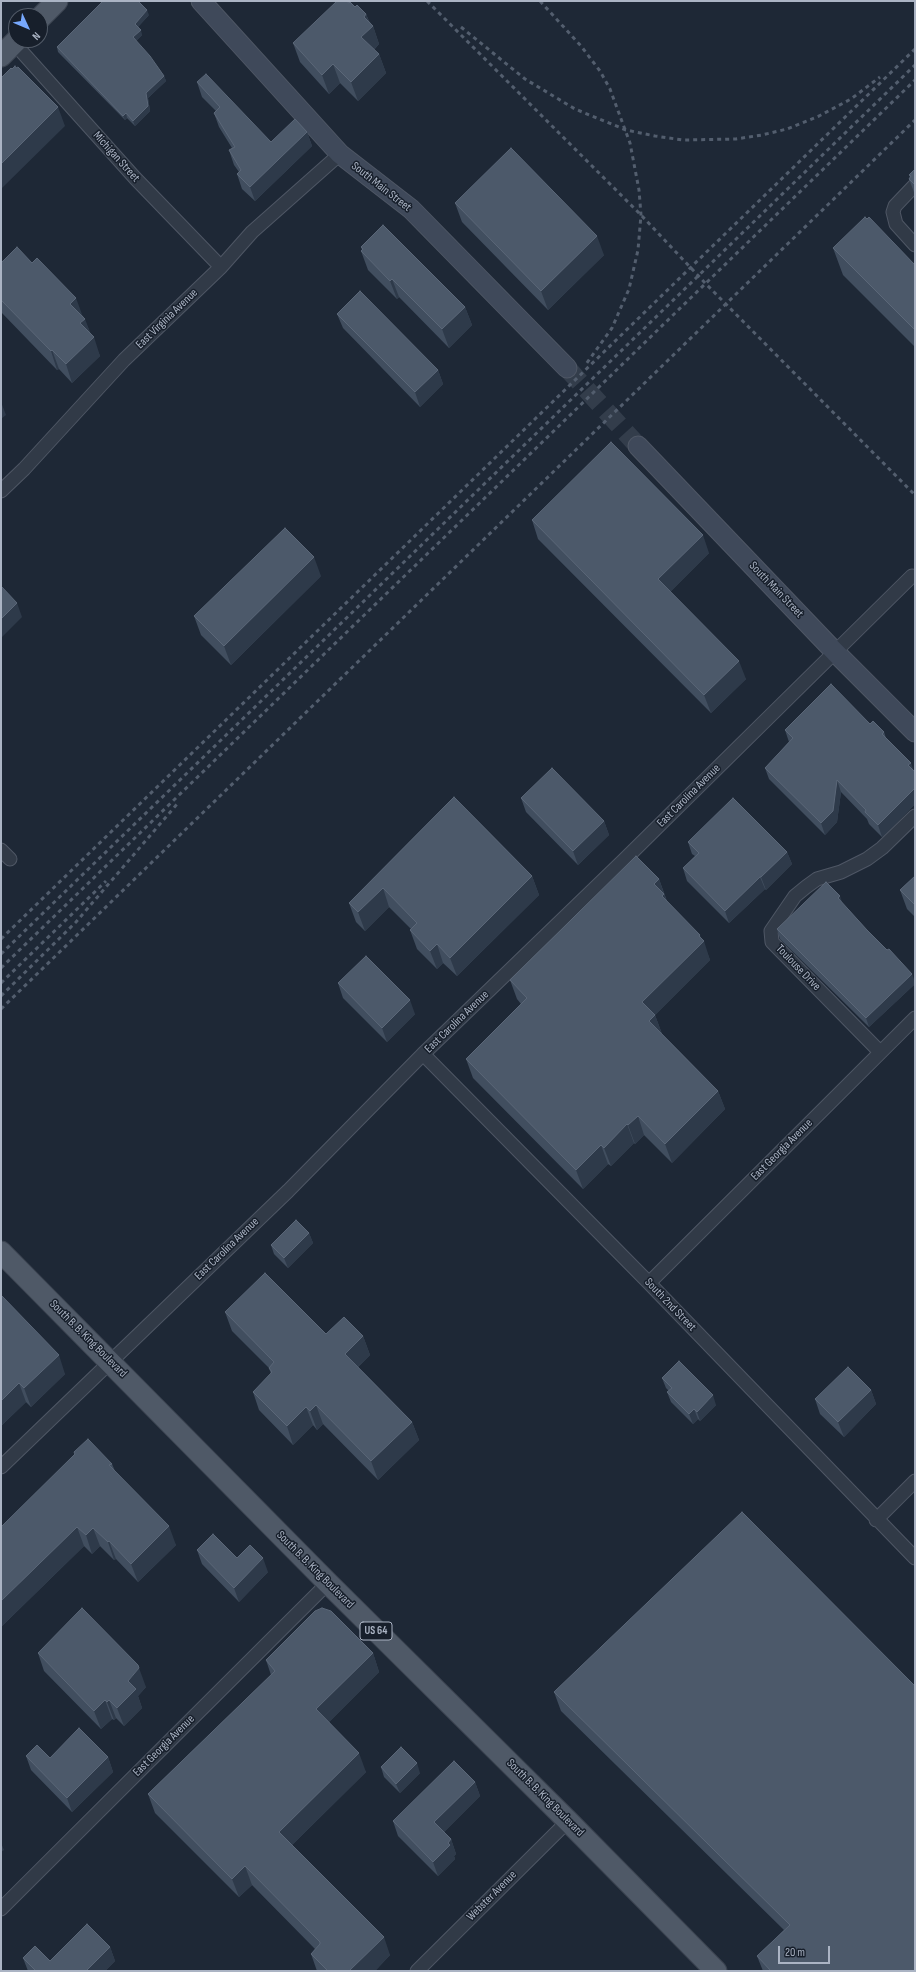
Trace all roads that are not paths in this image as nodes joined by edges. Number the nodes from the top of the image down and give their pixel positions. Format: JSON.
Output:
{"nodes":[{"id":1,"x":57,"y":1,"type":"edge"},
{"id":2,"x":201,"y":1,"type":"edge"},
{"id":3,"x":48,"y":10,"type":"edge"},
{"id":4,"x":13,"y":48,"type":"edge"},
{"id":5,"x":340,"y":154,"type":"junction"},
{"id":6,"x":915,"y":186,"type":"edge"},
{"id":7,"x":915,"y":245,"type":"edge"},
{"id":8,"x":221,"y":267,"type":"junction"},
{"id":9,"x":567,"y":368,"type":"tunnel mouth"},
{"id":10,"x":638,"y":446,"type":"tunnel mouth"},
{"id":11,"x":1,"y":492,"type":"edge"},
{"id":12,"x":912,"y":576,"type":"dead end"},
{"id":13,"x":835,"y":652,"type":"junction"},
{"id":14,"x":915,"y":732,"type":"edge"},
{"id":15,"x":915,"y":816,"type":"edge"},
{"id":16,"x":915,"y":1018,"type":"edge"},
{"id":17,"x":880,"y":1052,"type":"junction"},
{"id":18,"x":423,"y":1054,"type":"junction"},
{"id":19,"x":1,"y":1252,"type":"edge"},
{"id":20,"x":649,"y":1283,"type":"junction"},
{"id":21,"x":110,"y":1360,"type":"junction"},
{"id":22,"x":1,"y":1466,"type":"edge"},
{"id":23,"x":915,"y":1481,"type":"edge"},
{"id":24,"x":876,"y":1520,"type":"junction"},
{"id":25,"x":915,"y":1558,"type":"edge"},
{"id":26,"x":328,"y":1583,"type":"junction"},
{"id":27,"x":568,"y":1821,"type":"junction"},
{"id":28,"x":1,"y":1909,"type":"edge"},
{"id":29,"x":417,"y":1971,"type":"edge"},
{"id":30,"x":716,"y":1971,"type":"edge"}],
"edges":[{"from":1,"to":3,"type":"main road"},
{"from":2,"to":5,"type":"street","name":"South Main Street"},
{"from":4,"to":8,"type":"street","name":"Michigan Street"},
{"from":5,"to":8,"type":"street","name":"East Virginia Avenue"},
{"from":5,"to":9,"type":"street","name":"South Main Street"},
{"from":6,"to":7,"type":"street"},
{"from":8,"to":11,"type":"street","name":"East Virginia Avenue"},
{"from":10,"to":13,"type":"street","name":"South Main Street"},
{"from":12,"to":13,"type":"street","name":"East Carolina Avenue"},
{"from":13,"to":14,"type":"street","name":"South Main Street"},
{"from":13,"to":18,"type":"street","name":"East Carolina Avenue"},
{"from":15,"to":17,"type":"street","name":"Toulouse Drive"},
{"from":16,"to":17,"type":"street","name":"East Georgia Avenue"},
{"from":17,"to":20,"type":"street","name":"East Georgia Avenue"},
{"from":18,"to":20,"type":"street","name":"South 2nd Street"},
{"from":18,"to":21,"type":"street","name":"East Carolina Avenue"},
{"from":19,"to":21,"type":"main road","name":"South B. B. King Boulevard","number":"US 64"},
{"from":20,"to":24,"type":"street","name":"South 2nd Street"},
{"from":21,"to":22,"type":"street","name":"East Carolina Avenue"},
{"from":21,"to":26,"type":"main road","name":"South B. B. King Boulevard","number":"US 64"},
{"from":23,"to":24,"type":"street"},
{"from":24,"to":25,"type":"street","name":"South 2nd Street"},
{"from":26,"to":27,"type":"main road","name":"South B. B. King Boulevard","number":"US 64"},
{"from":26,"to":28,"type":"street","name":"East Georgia Avenue"},
{"from":27,"to":29,"type":"street","name":"Webster Avenue"},
{"from":27,"to":30,"type":"main road","name":"South B. B. King Boulevard","number":"US 64"}]}
